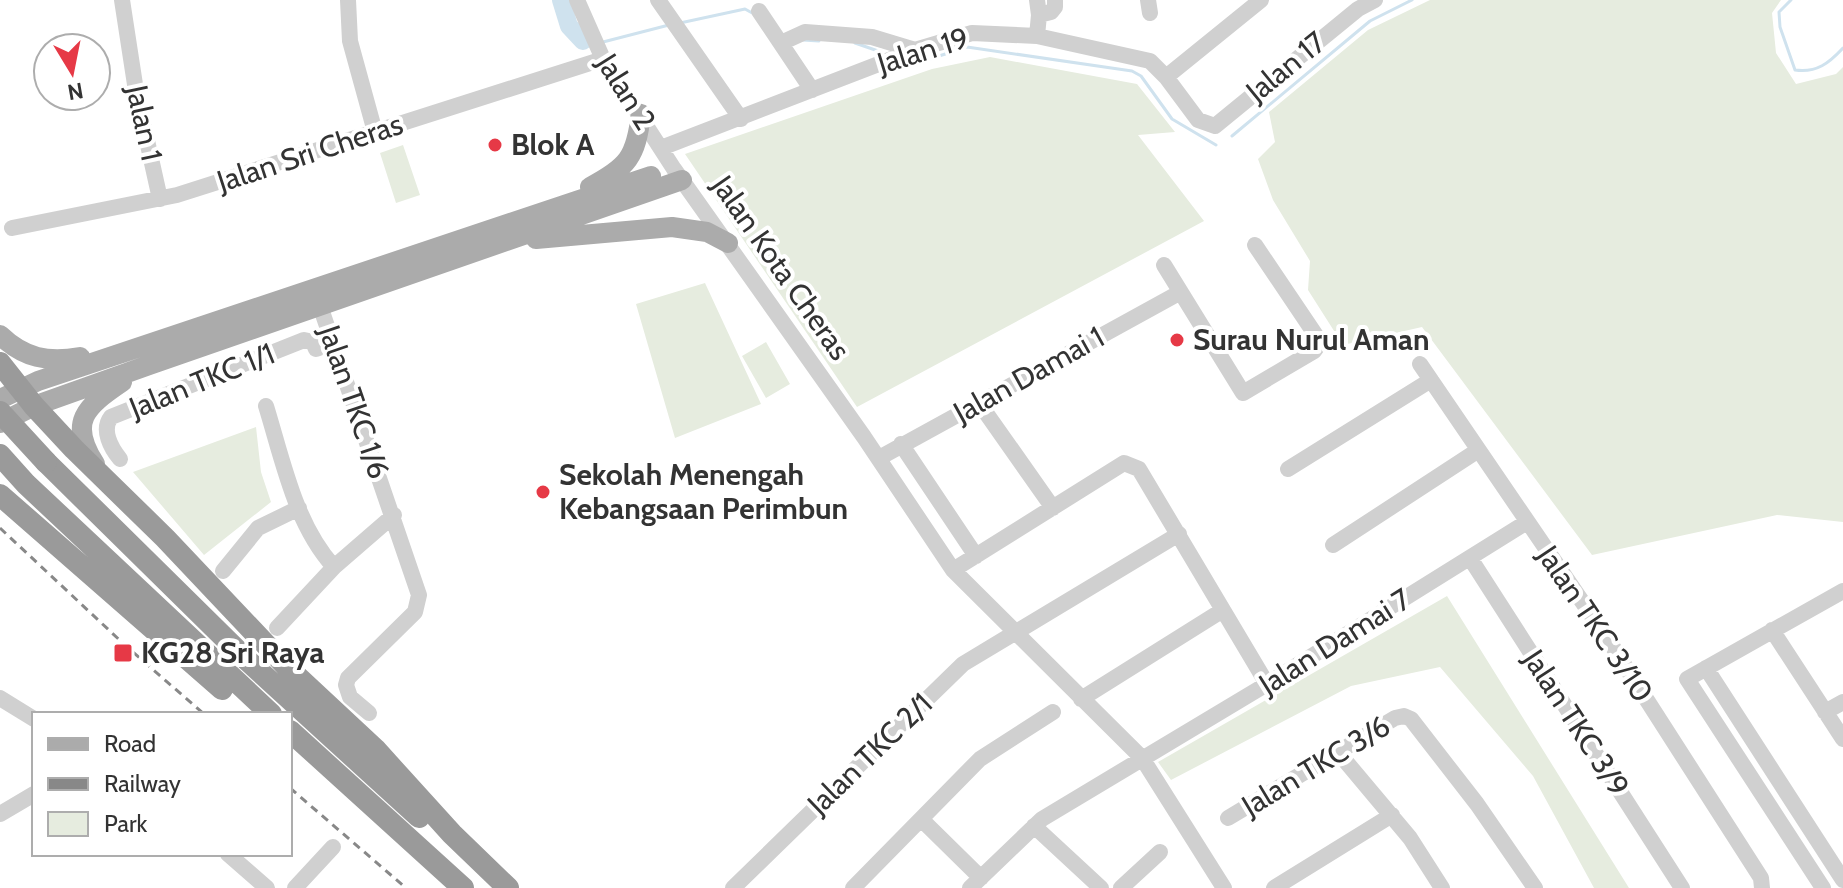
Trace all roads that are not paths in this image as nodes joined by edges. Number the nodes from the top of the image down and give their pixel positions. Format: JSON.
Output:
{"nodes":[{"id":1,"x":122,"y":0,"type":"edge"},
{"id":2,"x":348,"y":0,"type":"edge"},
{"id":3,"x":577,"y":0,"type":"edge"},
{"id":4,"x":658,"y":0,"type":"edge"},
{"id":5,"x":1055,"y":0,"type":"edge"},
{"id":6,"x":1261,"y":0,"type":"edge"},
{"id":7,"x":1375,"y":0,"type":"edge"},
{"id":8,"x":1355,"y":4,"type":"edge"},
{"id":9,"x":1038,"y":8,"type":"edge"},
{"id":10,"x":759,"y":11,"type":"dead end"},
{"id":11,"x":1037,"y":36,"type":"junction"},
{"id":12,"x":781,"y":43,"type":"junction"},
{"id":13,"x":915,"y":50,"type":"junction"},
{"id":14,"x":603,"y":59,"type":"junction"},
{"id":15,"x":1166,"y":77,"type":"junction"},
{"id":16,"x":812,"y":90,"type":"junction"},
{"id":17,"x":641,"y":114,"type":"junction"},
{"id":18,"x":741,"y":119,"type":"junction"},
{"id":19,"x":1215,"y":126,"type":"joint"},
{"id":20,"x":375,"y":132,"type":"junction"},
{"id":21,"x":661,"y":148,"type":"junction"},
{"id":22,"x":678,"y":174,"type":"junction"},
{"id":23,"x":160,"y":199,"type":"junction"},
{"id":24,"x":544,"y":212,"type":"junction"},
{"id":25,"x":12,"y":228,"type":"dead end"},
{"id":26,"x":506,"y":242,"type":"junction"},
{"id":27,"x":728,"y":243,"type":"junction"},
{"id":28,"x":1255,"y":245,"type":"dead end"},
{"id":29,"x":1164,"y":265,"type":"dead end"},
{"id":30,"x":1179,"y":293,"type":"junction"},
{"id":31,"x":317,"y":297,"type":"junction"},
{"id":32,"x":0,"y":335,"type":"edge"},
{"id":33,"x":333,"y":343,"type":"junction"},
{"id":34,"x":145,"y":356,"type":"junction"},
{"id":35,"x":0,"y":363,"type":"edge"},
{"id":36,"x":1420,"y":364,"type":"dead end"},
{"id":37,"x":1431,"y":380,"type":"junction"},
{"id":38,"x":31,"y":392,"type":"junction"},
{"id":39,"x":0,"y":399,"type":"edge"},
{"id":40,"x":979,"y":403,"type":"junction"},
{"id":41,"x":266,"y":406,"type":"dead end"},
{"id":42,"x":0,"y":412,"type":"edge"},
{"id":43,"x":0,"y":423,"type":"edge"},
{"id":44,"x":901,"y":444,"type":"junction"},
{"id":45,"x":1477,"y":451,"type":"junction"},
{"id":46,"x":0,"y":455,"type":"edge"},
{"id":47,"x":879,"y":458,"type":"junction"},
{"id":48,"x":120,"y":459,"type":"dead end"},
{"id":49,"x":1288,"y":469,"type":"dead end"},
{"id":50,"x":104,"y":477,"type":"junction"},
{"id":51,"x":0,"y":495,"type":"edge"},
{"id":52,"x":0,"y":507,"type":"edge"},
{"id":53,"x":299,"y":508,"type":"junction"},
{"id":54,"x":1053,"y":508,"type":"junction"},
{"id":55,"x":394,"y":515,"type":"junction"},
{"id":56,"x":27,"y":521,"type":"junction"},
{"id":57,"x":1527,"y":522,"type":"junction"},
{"id":58,"x":1179,"y":534,"type":"junction"},
{"id":59,"x":1333,"y":545,"type":"dead end"},
{"id":60,"x":976,"y":556,"type":"junction"},
{"id":61,"x":1470,"y":558,"type":"junction"},
{"id":62,"x":334,"y":567,"type":"junction"},
{"id":63,"x":953,"y":570,"type":"junction"},
{"id":64,"x":223,"y":571,"type":"dead end"},
{"id":65,"x":1843,"y":591,"type":"edge"},
{"id":66,"x":1223,"y":610,"type":"junction"},
{"id":67,"x":277,"y":628,"type":"dead end"},
{"id":68,"x":1772,"y":630,"type":"junction"},
{"id":69,"x":1017,"y":633,"type":"junction"},
{"id":70,"x":1706,"y":668,"type":"junction"},
{"id":71,"x":1267,"y":684,"type":"junction"},
{"id":72,"x":0,"y":698,"type":"edge"},
{"id":73,"x":1081,"y":699,"type":"junction"},
{"id":74,"x":1843,"y":702,"type":"edge"},
{"id":75,"x":0,"y":710,"type":"edge"},
{"id":76,"x":249,"y":712,"type":"edge"},
{"id":77,"x":269,"y":712,"type":"edge"},
{"id":78,"x":1053,"y":712,"type":"dead end"},
{"id":79,"x":1825,"y":712,"type":"junction"},
{"id":80,"x":369,"y":713,"type":"dead end"},
{"id":81,"x":32,"y":718,"type":"edge"},
{"id":82,"x":32,"y":728,"type":"edge"},
{"id":83,"x":292,"y":733,"type":"edge"},
{"id":84,"x":1843,"y":739,"type":"edge"},
{"id":85,"x":292,"y":748,"type":"edge"},
{"id":86,"x":1337,"y":751,"type":"junction"},
{"id":87,"x":1142,"y":758,"type":"junction"},
{"id":88,"x":32,"y":795,"type":"edge"},
{"id":89,"x":374,"y":807,"type":"junction"},
{"id":90,"x":0,"y":814,"type":"edge"},
{"id":91,"x":1392,"y":815,"type":"junction"},
{"id":92,"x":1228,"y":818,"type":"dead end"},
{"id":93,"x":921,"y":819,"type":"junction"},
{"id":94,"x":1034,"y":826,"type":"junction"},
{"id":95,"x":333,"y":847,"type":"dead end"},
{"id":96,"x":1160,"y":852,"type":"dead end"},
{"id":97,"x":230,"y":856,"type":"edge"},
{"id":98,"x":1843,"y":880,"type":"edge"},
{"id":99,"x":976,"y":883,"type":"edge"},
{"id":100,"x":1437,"y":886,"type":"edge"},
{"id":101,"x":267,"y":888,"type":"edge"},
{"id":102,"x":295,"y":888,"type":"edge"},
{"id":103,"x":463,"y":888,"type":"edge"},
{"id":104,"x":498,"y":888,"type":"edge"},
{"id":105,"x":508,"y":888,"type":"edge"},
{"id":106,"x":733,"y":888,"type":"edge"},
{"id":107,"x":853,"y":888,"type":"edge"},
{"id":108,"x":1101,"y":888,"type":"edge"},
{"id":109,"x":1121,"y":888,"type":"edge"},
{"id":110,"x":1224,"y":888,"type":"edge"},
{"id":111,"x":1274,"y":888,"type":"edge"},
{"id":112,"x":1535,"y":888,"type":"edge"},
{"id":113,"x":1682,"y":888,"type":"edge"},
{"id":114,"x":1762,"y":888,"type":"edge"},
{"id":115,"x":1823,"y":888,"type":"edge"}],
"edges":[{"from":1,"to":23,"type":"street","name":"Jalan 1"},
{"from":2,"to":20,"type":"street"},
{"from":3,"to":14,"type":"street","name":"Jalan 2"},
{"from":4,"to":18,"type":"street"},
{"from":5,"to":9,"type":"street"},
{"from":6,"to":15,"type":"street"},
{"from":7,"to":8,"type":"street","name":"Jalan 17"},
{"from":8,"to":19,"type":"street","name":"Jalan 17"},
{"from":9,"to":11,"type":"street"},
{"from":10,"to":12,"type":"street"},
{"from":11,"to":13,"type":"street","name":"Jalan 19"},
{"from":11,"to":15,"type":"street","name":"Jalan 19"},
{"from":12,"to":13,"type":"street"},
{"from":12,"to":16,"type":"street"},
{"from":13,"to":16,"type":"street","name":"Jalan 19"},
{"from":14,"to":17,"type":"street","name":"Jalan 2"},
{"from":14,"to":20,"type":"street","name":"Jalan Sri Cheras"},
{"from":15,"to":19,"type":"street","name":"Jalan 19"},
{"from":16,"to":18,"type":"street","name":"Jalan 19"},
{"from":17,"to":21,"type":"street","name":"Jalan 2"},
{"from":17,"to":24,"type":"main road"},
{"from":18,"to":21,"type":"street","name":"Jalan 19"},
{"from":20,"to":23,"type":"street","name":"Jalan Sri Cheras"},
{"from":21,"to":22,"type":"street","name":"Jalan 2"},
{"from":22,"to":24,"type":"main road","name":"Jalan Kota Cheras"},
{"from":22,"to":26,"type":"main road","name":"Jalan Kota Cheras"},
{"from":22,"to":27,"type":"street","name":"Jalan Kota Cheras"},
{"from":23,"to":25,"type":"street","name":"Jalan Sri Cheras"},
{"from":24,"to":31,"type":"main road","name":"Jalan Kota Cheras"},
{"from":26,"to":27,"type":"main road"},
{"from":26,"to":31,"type":"main road","name":"Jalan Kota Cheras"},
{"from":27,"to":47,"type":"street","name":"Jalan Kota Cheras"},
{"from":28,"to":30,"type":"street"},
{"from":29,"to":30,"type":"street"},
{"from":30,"to":40,"type":"street","name":"Jalan Damai 1"},
{"from":31,"to":33,"type":"street","name":"Jalan TKC 1/6"},
{"from":31,"to":34,"type":"main road","name":"Jalan Kota Cheras"},
{"from":32,"to":34,"type":"main road"},
{"from":33,"to":48,"type":"street","name":"Jalan TKC 1/1"},
{"from":33,"to":55,"type":"street","name":"Jalan TKC 1/6"},
{"from":34,"to":38,"type":"main road","name":"Jalan Kota Cheras"},
{"from":34,"to":50,"type":"main road"},
{"from":35,"to":38,"type":"highway"},
{"from":36,"to":37,"type":"street","name":"Jalan TKC 3/10"},
{"from":37,"to":45,"type":"street","name":"Jalan TKC 3/10"},
{"from":37,"to":49,"type":"street"},
{"from":38,"to":39,"type":"main road"},
{"from":38,"to":43,"type":"main road"},
{"from":38,"to":50,"type":"highway"},
{"from":40,"to":44,"type":"street","name":"Jalan Damai 1"},
{"from":40,"to":54,"type":"street"},
{"from":41,"to":53,"type":"street"},
{"from":42,"to":104,"type":"highway","bridge":true},
{"from":44,"to":47,"type":"street","name":"Jalan Damai 1"},
{"from":44,"to":60,"type":"street"},
{"from":45,"to":57,"type":"street","name":"Jalan TKC 3/10"},
{"from":45,"to":59,"type":"street"},
{"from":46,"to":77,"type":"highway"},
{"from":47,"to":63,"type":"street","name":"Jalan Kota Cheras"},
{"from":50,"to":105,"type":"highway"},
{"from":51,"to":56,"type":"highway"},
{"from":52,"to":56,"type":"highway"},
{"from":53,"to":62,"type":"street"},
{"from":53,"to":64,"type":"street"},
{"from":54,"to":58,"type":"street"},
{"from":54,"to":60,"type":"street"},
{"from":55,"to":62,"type":"street"},
{"from":55,"to":80,"type":"street","name":"Jalan TKC 1/6"},
{"from":56,"to":76,"type":"highway"},
{"from":57,"to":61,"type":"street","name":"Jalan Damai 7"},
{"from":57,"to":114,"type":"street","name":"Jalan TKC 3/10"},
{"from":58,"to":66,"type":"street"},
{"from":58,"to":69,"type":"street","name":"Jalan TKC 2/1"},
{"from":60,"to":63,"type":"street"},
{"from":61,"to":71,"type":"street","name":"Jalan Damai 7"},
{"from":61,"to":113,"type":"street","name":"Jalan TKC 3/9"},
{"from":62,"to":67,"type":"street"},
{"from":63,"to":69,"type":"street","name":"Jalan Kota Cheras"},
{"from":65,"to":68,"type":"street"},
{"from":66,"to":71,"type":"street"},
{"from":66,"to":73,"type":"street"},
{"from":68,"to":70,"type":"street"},
{"from":68,"to":79,"type":"street"},
{"from":69,"to":73,"type":"street","name":"Jalan Kota Cheras"},
{"from":69,"to":106,"type":"street","name":"Jalan TKC 2/1"},
{"from":70,"to":98,"type":"street"},
{"from":70,"to":115,"type":"street"},
{"from":71,"to":87,"type":"street","name":"Jalan Damai 7"},
{"from":72,"to":81,"type":"street"},
{"from":73,"to":87,"type":"street","name":"Jalan Kota Cheras"},
{"from":74,"to":79,"type":"street"},
{"from":75,"to":82,"type":"street"},
{"from":78,"to":93,"type":"street"},
{"from":79,"to":84,"type":"street"},
{"from":83,"to":89,"type":"highway"},
{"from":85,"to":89,"type":"highway"},
{"from":86,"to":91,"type":"street"},
{"from":86,"to":92,"type":"street","name":"Jalan TKC 3/6"},
{"from":86,"to":112,"type":"street","name":"Jalan TKC 3/6"},
{"from":87,"to":94,"type":"street","name":"Jalan Damai 7"},
{"from":87,"to":110,"type":"street","name":"Jalan Kota Cheras"},
{"from":88,"to":90,"type":"street"},
{"from":89,"to":103,"type":"highway"},
{"from":91,"to":100,"type":"street"},
{"from":91,"to":111,"type":"street"},
{"from":93,"to":99,"type":"street"},
{"from":93,"to":107,"type":"street"},
{"from":94,"to":99,"type":"street","name":"Jalan Damai 7"},
{"from":94,"to":108,"type":"street"},
{"from":95,"to":102,"type":"street"},
{"from":96,"to":109,"type":"street"},
{"from":97,"to":101,"type":"street"}]}
